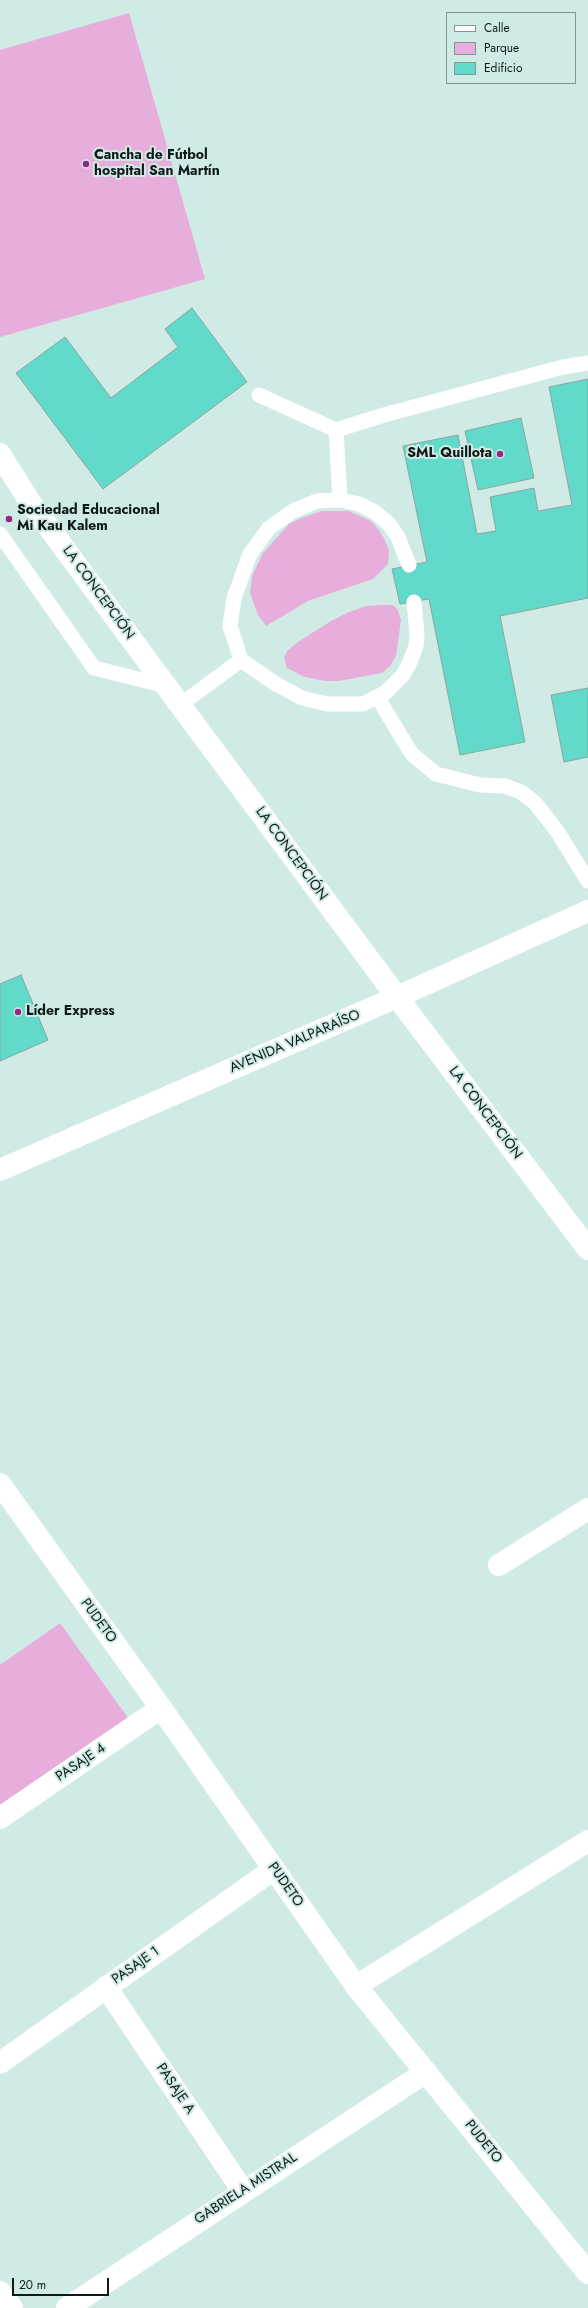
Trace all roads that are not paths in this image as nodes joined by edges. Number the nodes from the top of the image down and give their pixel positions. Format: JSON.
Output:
{"nodes":[{"id":1,"x":588,"y":363,"type":"edge"},
{"id":2,"x":259,"y":395,"type":"dead end"},
{"id":3,"x":336,"y":430,"type":"junction"},
{"id":4,"x":0,"y":454,"type":"edge"},
{"id":5,"x":340,"y":500,"type":"junction"},
{"id":6,"x":0,"y":534,"type":"edge"},
{"id":7,"x":408,"y":565,"type":"dead end"},
{"id":8,"x":414,"y":602,"type":"dead end"},
{"id":9,"x":241,"y":660,"type":"junction"},
{"id":10,"x":166,"y":686,"type":"junction"},
{"id":11,"x":378,"y":698,"type":"junction"},
{"id":12,"x":180,"y":705,"type":"junction"},
{"id":13,"x":588,"y":881,"type":"edge"},
{"id":14,"x":588,"y":911,"type":"edge"},
{"id":15,"x":397,"y":997,"type":"junction"},
{"id":16,"x":0,"y":1170,"type":"edge"},
{"id":17,"x":588,"y":1249,"type":"edge"},
{"id":18,"x":0,"y":1484,"type":"edge"},
{"id":19,"x":588,"y":1509,"type":"edge"},
{"id":20,"x":499,"y":1565,"type":"dead end"},
{"id":21,"x":161,"y":1708,"type":"junction"},
{"id":22,"x":0,"y":1818,"type":"edge"},
{"id":23,"x":588,"y":1841,"type":"edge"},
{"id":24,"x":274,"y":1869,"type":"junction"},
{"id":25,"x":356,"y":1986,"type":"junction"},
{"id":26,"x":106,"y":1987,"type":"junction"},
{"id":27,"x":0,"y":2063,"type":"edge"},
{"id":28,"x":426,"y":2072,"type":"junction"},
{"id":29,"x":243,"y":2191,"type":"junction"},
{"id":30,"x":588,"y":2273,"type":"edge"},
{"id":31,"x":0,"y":2292,"type":"edge"},
{"id":32,"x":12,"y":2308,"type":"edge"},
{"id":33,"x":67,"y":2308,"type":"edge"}],
"edges":[{"from":1,"to":3,"type":"lane"},
{"from":2,"to":3,"type":"lane"},
{"from":3,"to":5,"type":"lane"},
{"from":4,"to":10,"type":"main road","name":"LA CONCEPCIÓN"},
{"from":5,"to":7,"type":"lane"},
{"from":5,"to":9,"type":"lane"},
{"from":6,"to":10,"type":"lane"},
{"from":8,"to":11,"type":"lane"},
{"from":9,"to":11,"type":"lane"},
{"from":9,"to":12,"type":"lane"},
{"from":10,"to":12,"type":"main road","name":"LA CONCEPCIÓN"},
{"from":11,"to":13,"type":"lane"},
{"from":12,"to":15,"type":"main road","name":"LA CONCEPCIÓN"},
{"from":14,"to":15,"type":"main road","name":"AVENIDA VALPARAÍSO"},
{"from":15,"to":16,"type":"main road","name":"AVENIDA VALPARAÍSO"},
{"from":15,"to":17,"type":"main road","name":"LA CONCEPCIÓN"},
{"from":18,"to":21,"type":"main road","name":"PUDETO"},
{"from":19,"to":20,"type":"main road"},
{"from":21,"to":22,"type":"main road","name":"PASAJE 4"},
{"from":21,"to":24,"type":"main road","name":"PUDETO"},
{"from":23,"to":25,"type":"main road"},
{"from":24,"to":25,"type":"main road","name":"PUDETO"},
{"from":24,"to":26,"type":"main road","name":"PASAJE 1"},
{"from":25,"to":28,"type":"main road","name":"PUDETO"},
{"from":26,"to":27,"type":"main road","name":"PASAJE 1"},
{"from":26,"to":29,"type":"main road","name":"PASAJE A"},
{"from":28,"to":29,"type":"main road","name":"GABRIELA MISTRAL"},
{"from":28,"to":30,"type":"main road","name":"PUDETO"},
{"from":29,"to":33,"type":"main road","name":"GABRIELA MISTRAL"},
{"from":31,"to":32,"type":"main road"}]}
